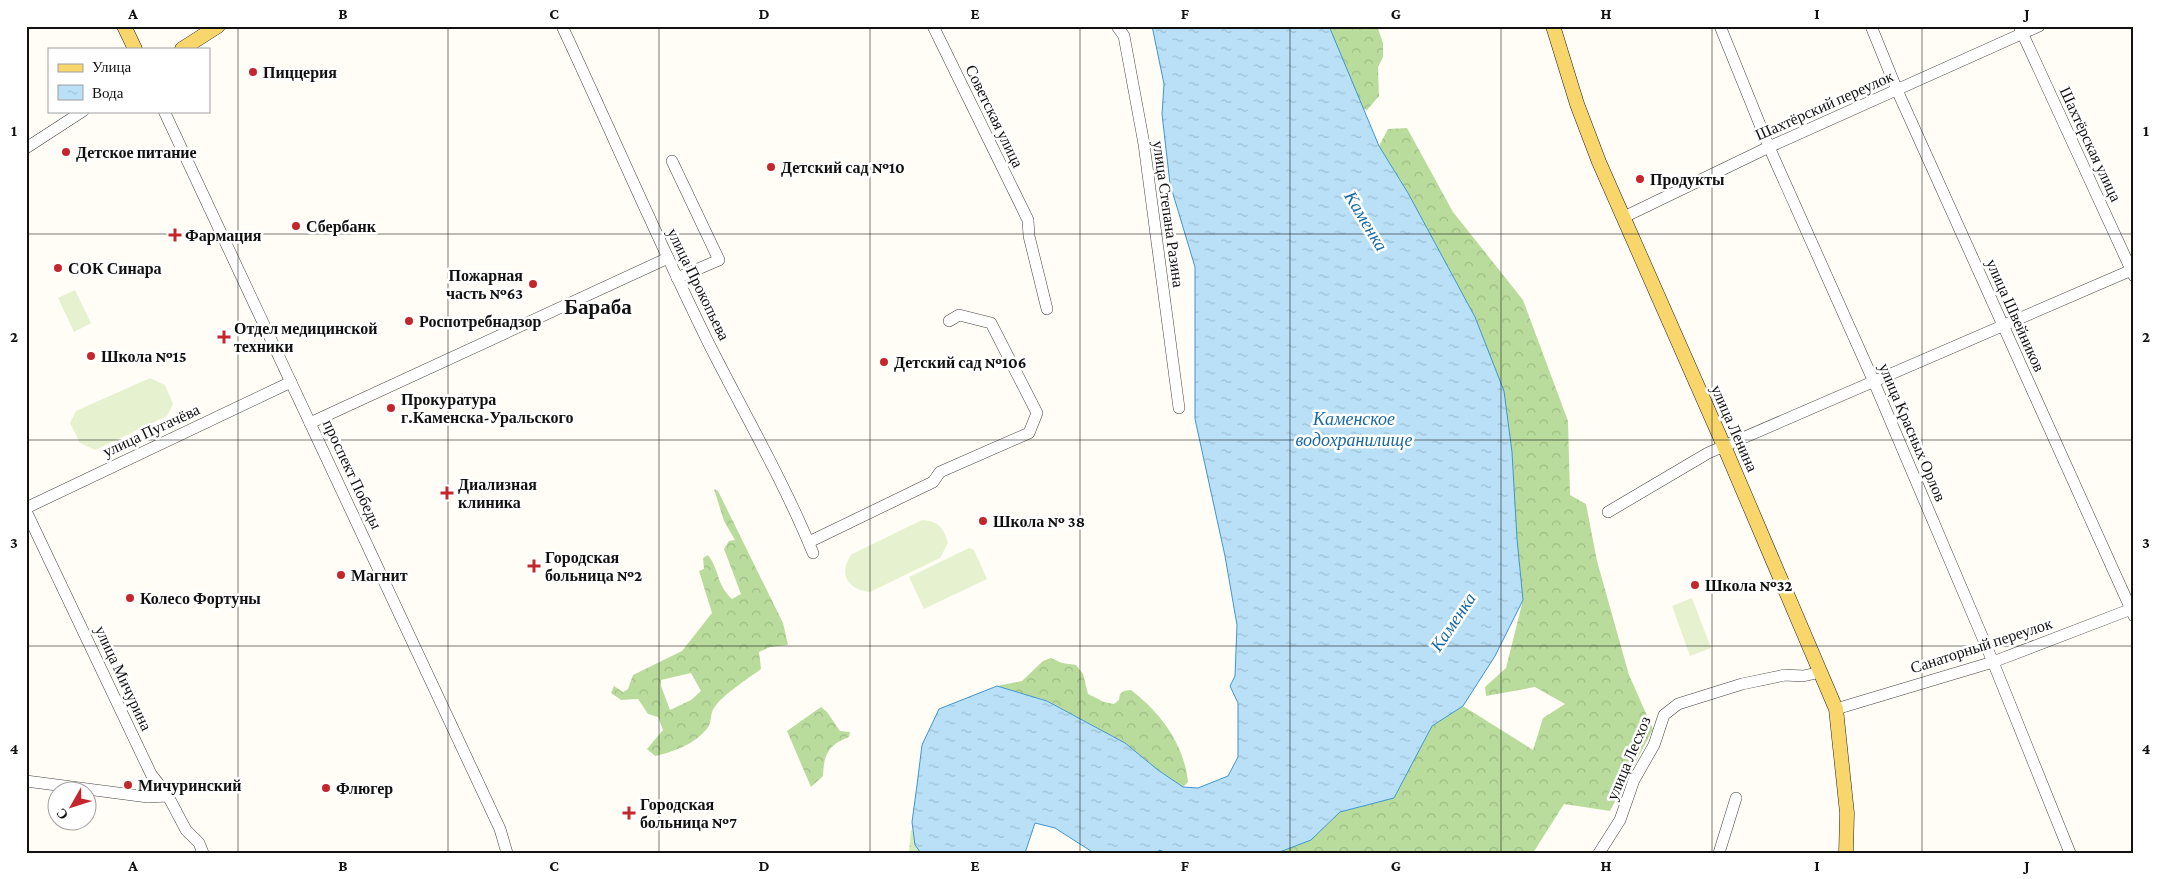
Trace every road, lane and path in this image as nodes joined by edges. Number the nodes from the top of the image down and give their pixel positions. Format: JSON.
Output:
{"nodes":[{"id":1,"x":124,"y":26,"type":"edge"},
{"id":2,"x":218,"y":26,"type":"edge"},
{"id":3,"x":562,"y":26,"type":"edge"},
{"id":4,"x":933,"y":26,"type":"edge"},
{"id":5,"x":1117,"y":26,"type":"edge"},
{"id":6,"x":1554,"y":26,"type":"edge"},
{"id":7,"x":1720,"y":26,"type":"edge"},
{"id":8,"x":1871,"y":26,"type":"edge"},
{"id":9,"x":2040,"y":26,"type":"edge"},
{"id":10,"x":2020,"y":30,"type":"edge"},
{"id":11,"x":135,"y":48,"type":"edge"},
{"id":12,"x":184,"y":48,"type":"edge"},
{"id":13,"x":1897,"y":90,"type":"junction"},
{"id":14,"x":81,"y":112,"type":"edge"},
{"id":15,"x":164,"y":112,"type":"edge"},
{"id":16,"x":1769,"y":147,"type":"junction"},
{"id":17,"x":26,"y":148,"type":"edge"},
{"id":18,"x":672,"y":161,"type":"dead end"},
{"id":19,"x":1624,"y":217,"type":"junction"},
{"id":20,"x":668,"y":258,"type":"junction"},
{"id":21,"x":2133,"y":272,"type":"edge"},
{"id":22,"x":678,"y":278,"type":"junction"},
{"id":23,"x":1047,"y":309,"type":"dead end"},
{"id":24,"x":949,"y":321,"type":"dead end"},
{"id":25,"x":2002,"y":326,"type":"junction"},
{"id":26,"x":291,"y":382,"type":"junction"},
{"id":27,"x":1874,"y":382,"type":"junction"},
{"id":28,"x":1179,"y":408,"type":"dead end"},
{"id":29,"x":310,"y":423,"type":"junction"},
{"id":30,"x":1724,"y":446,"type":"junction"},
{"id":31,"x":26,"y":509,"type":"edge"},
{"id":32,"x":1608,"y":512,"type":"dead end"},
{"id":33,"x":2133,"y":611,"type":"edge"},
{"id":34,"x":1993,"y":662,"type":"junction"},
{"id":35,"x":1821,"y":672,"type":"junction"},
{"id":36,"x":1836,"y":709,"type":"junction"},
{"id":37,"x":26,"y":781,"type":"edge"},
{"id":38,"x":168,"y":796,"type":"junction"},
{"id":39,"x":1736,"y":798,"type":"dead end"},
{"id":40,"x":203,"y":853,"type":"edge"},
{"id":41,"x":507,"y":853,"type":"edge"},
{"id":42,"x":1599,"y":853,"type":"edge"},
{"id":43,"x":1719,"y":853,"type":"edge"},
{"id":44,"x":1846,"y":853,"type":"edge"},
{"id":45,"x":2070,"y":853,"type":"edge"}],
"edges":[{"from":1,"to":11,"type":"main road"},
{"from":2,"to":12,"type":"main road"},
{"from":3,"to":20,"type":"street","name":"улица Прокопьева"},
{"from":4,"to":23,"type":"street","name":"Советская улица"},
{"from":5,"to":28,"type":"street","name":"улица Степана Разина"},
{"from":6,"to":19,"type":"main road","name":"улица Ленина"},
{"from":7,"to":16,"type":"street","name":"улица Красных Орлов"},
{"from":8,"to":13,"type":"street","name":"улица Швейников"},
{"from":9,"to":10,"type":"street","name":"Шахтёрский переулок"},
{"from":10,"to":13,"type":"street","name":"Шахтёрский переулок"},
{"from":10,"to":21,"type":"street","name":"Шахтёрская улица"},
{"from":13,"to":16,"type":"street","name":"Шахтёрский переулок"},
{"from":13,"to":25,"type":"street","name":"улица Швейников"},
{"from":14,"to":17,"type":"street"},
{"from":15,"to":26,"type":"street","name":"проспект Победы"},
{"from":16,"to":19,"type":"street","name":"Шахтёрский переулок"},
{"from":16,"to":27,"type":"street","name":"улица Красных Орлов"},
{"from":18,"to":22,"type":"street"},
{"from":19,"to":30,"type":"main road","name":"улица Ленина"},
{"from":20,"to":22,"type":"street","name":"улица Прокопьева"},
{"from":20,"to":29,"type":"street"},
{"from":21,"to":25,"type":"street"},
{"from":22,"to":24,"type":"street","name":"улица Прокопьева"},
{"from":25,"to":27,"type":"street"},
{"from":25,"to":33,"type":"street","name":"улица Швейников"},
{"from":26,"to":29,"type":"street","name":"проспект Победы"},
{"from":26,"to":31,"type":"street","name":"улица Пугачёва"},
{"from":27,"to":30,"type":"street"},
{"from":27,"to":34,"type":"street","name":"улица Красных Орлов"},
{"from":29,"to":41,"type":"street","name":"проспект Победы"},
{"from":30,"to":32,"type":"street"},
{"from":30,"to":35,"type":"main road","name":"улица Ленина"},
{"from":31,"to":38,"type":"street","name":"улица Мичурина"},
{"from":33,"to":34,"type":"street","name":"Санаторный переулок"},
{"from":34,"to":36,"type":"street","name":"Санаторный переулок"},
{"from":34,"to":45,"type":"street","name":"улица Красных Орлов"},
{"from":35,"to":36,"type":"main road","name":"улица Ленина"},
{"from":35,"to":42,"type":"street","name":"улица Лесхоз"},
{"from":36,"to":44,"type":"main road","name":"улица Ленина"},
{"from":37,"to":38,"type":"street"},
{"from":38,"to":40,"type":"street","name":"улица Мичурина"},
{"from":39,"to":43,"type":"street"}]}
